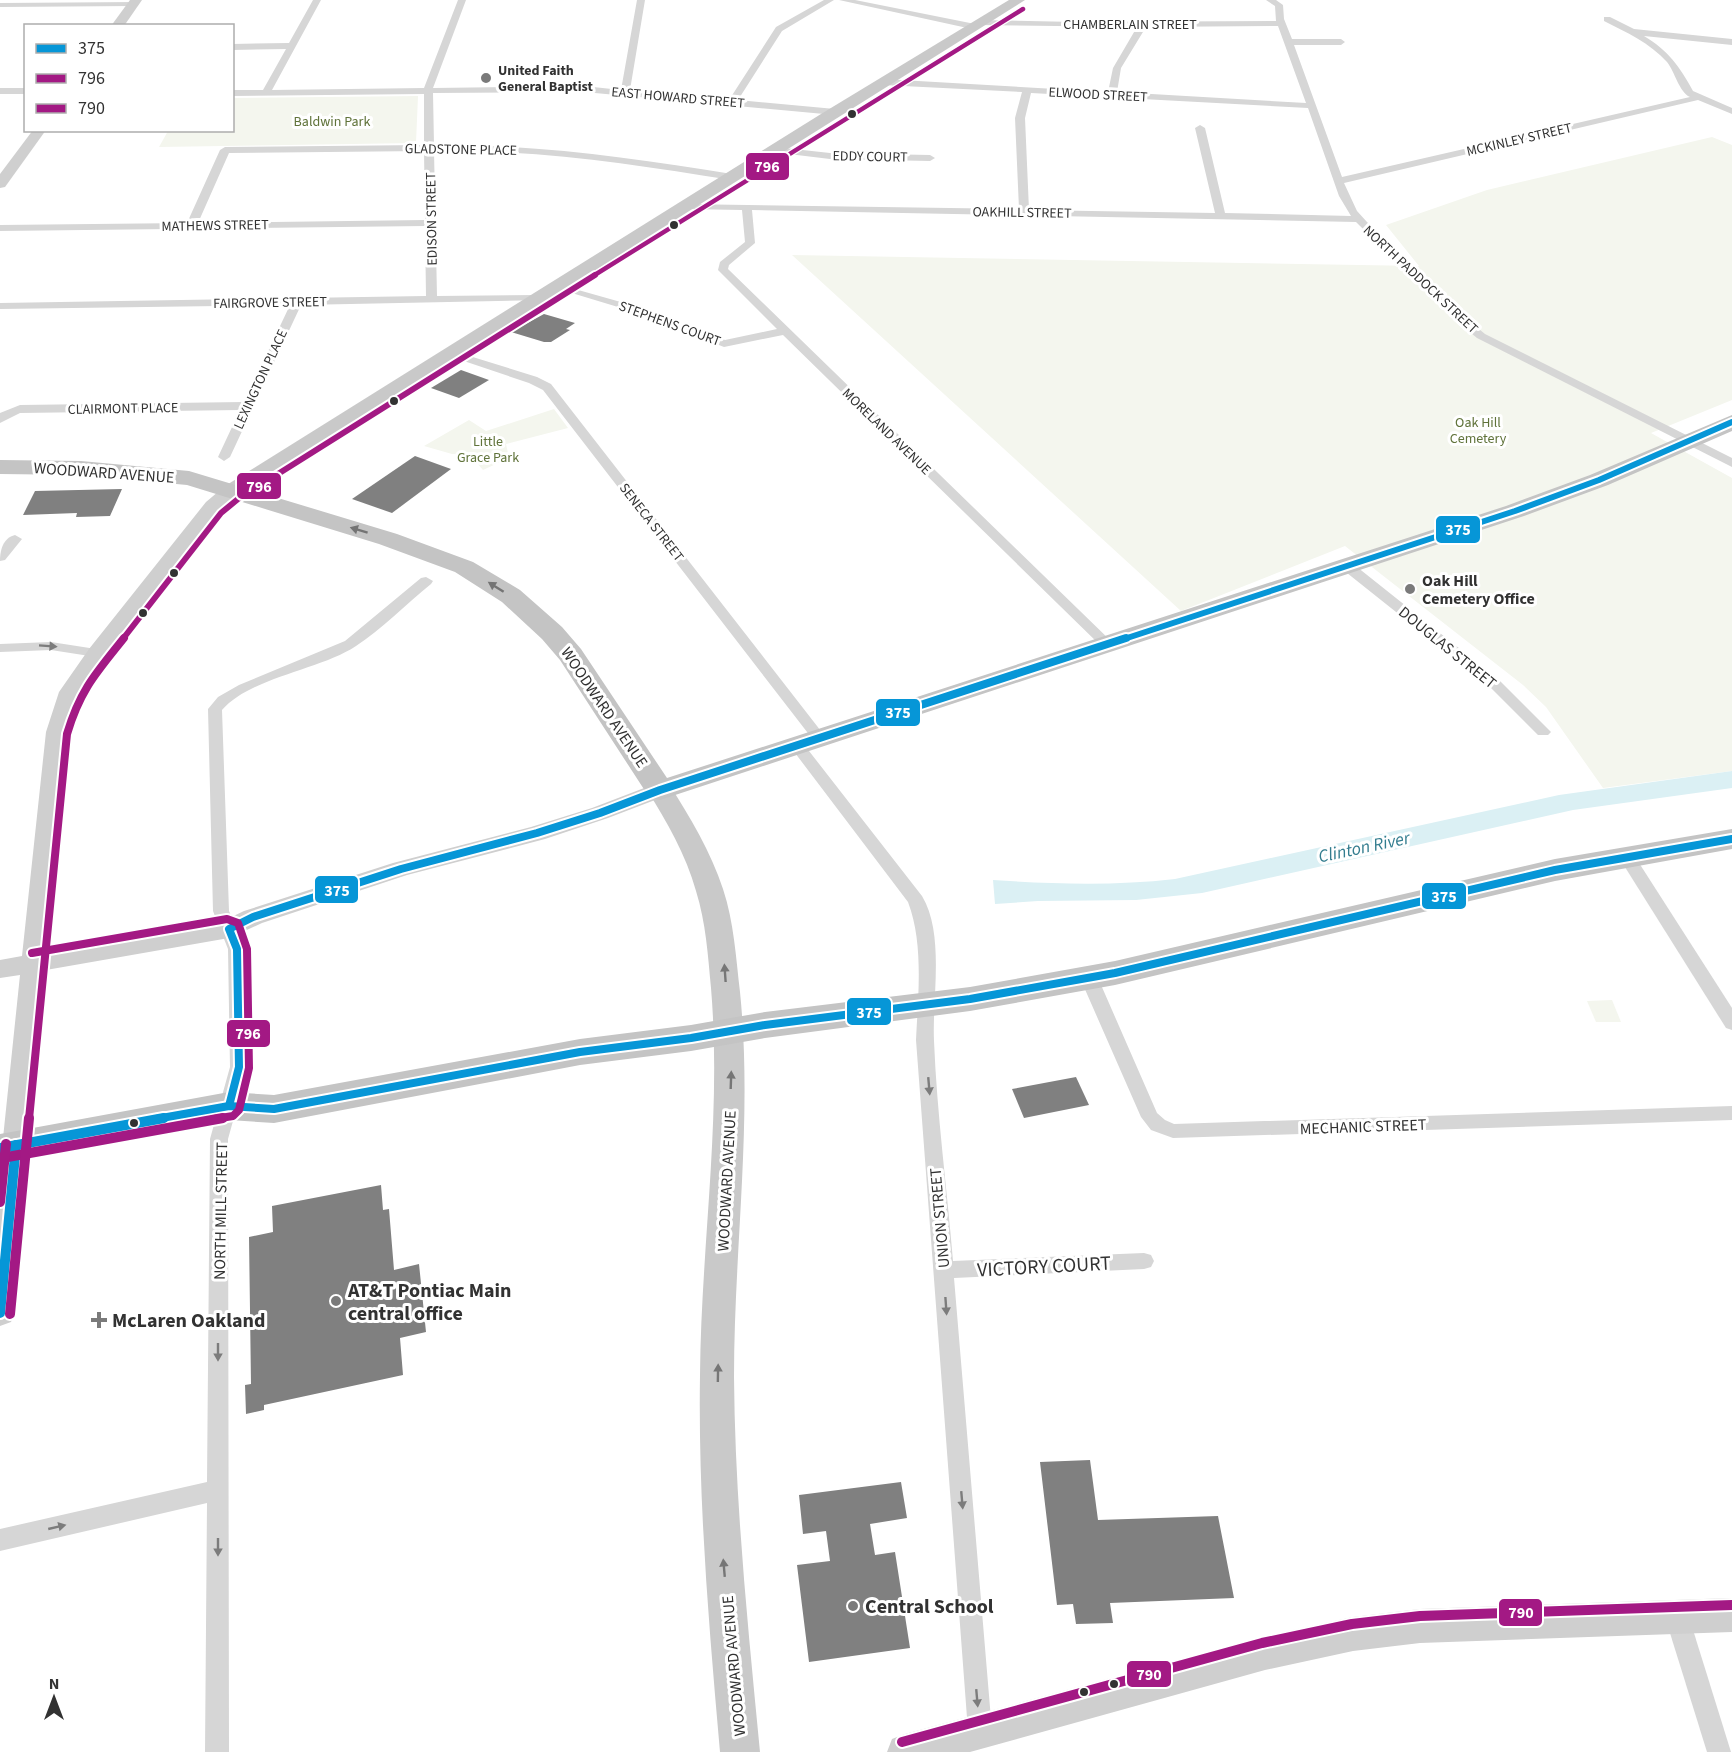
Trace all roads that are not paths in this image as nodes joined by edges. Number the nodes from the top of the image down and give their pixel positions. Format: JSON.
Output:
{"nodes":[{"id":1,"x":317,"y":0,"type":"edge"},
{"id":2,"x":462,"y":0,"type":"edge"},
{"id":3,"x":641,"y":0,"type":"edge"},
{"id":4,"x":830,"y":0,"type":"edge"},
{"id":5,"x":843,"y":0,"type":"edge"},
{"id":6,"x":1018,"y":0,"type":"edge"},
{"id":7,"x":1270,"y":0,"type":"edge"},
{"id":8,"x":135,"y":2,"type":"edge"},
{"id":9,"x":1280,"y":3,"type":"edge"},
{"id":10,"x":0,"y":5,"type":"edge"},
{"id":11,"x":1607,"y":19,"type":"dead end"},
{"id":12,"x":1282,"y":23,"type":"junction"},
{"id":13,"x":118,"y":24,"type":"edge"},
{"id":14,"x":1143,"y":24,"type":"junction"},
{"id":15,"x":975,"y":25,"type":"junction"},
{"id":16,"x":1633,"y":32,"type":"junction"},
{"id":17,"x":1289,"y":42,"type":"junction"},
{"id":18,"x":1341,"y":42,"type":"dead end"},
{"id":19,"x":1732,"y":42,"type":"edge"},
{"id":20,"x":234,"y":46,"type":"edge"},
{"id":21,"x":291,"y":46,"type":"junction"},
{"id":22,"x":883,"y":82,"type":"junction"},
{"id":23,"x":1027,"y":90,"type":"junction"},
{"id":24,"x":0,"y":91,"type":"edge"},
{"id":25,"x":24,"y":91,"type":"edge"},
{"id":26,"x":429,"y":91,"type":"junction"},
{"id":27,"x":266,"y":92,"type":"junction"},
{"id":28,"x":625,"y":92,"type":"junction"},
{"id":29,"x":234,"y":93,"type":"edge"},
{"id":30,"x":1112,"y":95,"type":"junction"},
{"id":31,"x":1700,"y":97,"type":"junction"},
{"id":32,"x":732,"y":102,"type":"junction"},
{"id":33,"x":1313,"y":106,"type":"junction"},
{"id":34,"x":1732,"y":111,"type":"edge"},
{"id":35,"x":835,"y":112,"type":"junction"},
{"id":36,"x":1200,"y":128,"type":"dead end"},
{"id":37,"x":39,"y":132,"type":"edge"},
{"id":38,"x":430,"y":149,"type":"junction"},
{"id":39,"x":775,"y":150,"type":"junction"},
{"id":40,"x":930,"y":158,"type":"dead end"},
{"id":41,"x":732,"y":177,"type":"junction"},
{"id":42,"x":1339,"y":181,"type":"junction"},
{"id":43,"x":0,"y":184,"type":"edge"},
{"id":44,"x":686,"y":206,"type":"junction"},
{"id":45,"x":747,"y":207,"type":"junction"},
{"id":46,"x":1024,"y":212,"type":"junction"},
{"id":47,"x":1221,"y":216,"type":"junction"},
{"id":48,"x":1358,"y":219,"type":"junction"},
{"id":49,"x":431,"y":223,"type":"junction"},
{"id":50,"x":191,"y":226,"type":"junction"},
{"id":51,"x":0,"y":228,"type":"edge"},
{"id":52,"x":557,"y":287,"type":"junction"},
{"id":53,"x":539,"y":298,"type":"junction"},
{"id":54,"x":432,"y":299,"type":"junction"},
{"id":55,"x":297,"y":302,"type":"junction"},
{"id":56,"x":0,"y":306,"type":"edge"},
{"id":57,"x":785,"y":331,"type":"junction"},
{"id":58,"x":450,"y":353,"type":"junction"},
{"id":59,"x":248,"y":406,"type":"junction"},
{"id":60,"x":0,"y":419,"type":"edge"},
{"id":61,"x":1732,"y":422,"type":"edge"},
{"id":62,"x":1689,"y":442,"type":"junction"},
{"id":63,"x":224,"y":456,"type":"dead end"},
{"id":64,"x":1732,"y":463,"type":"edge"},
{"id":65,"x":0,"y":467,"type":"edge"},
{"id":66,"x":232,"y":490,"type":"junction"},
{"id":67,"x":15,"y":540,"type":"dead end"},
{"id":68,"x":0,"y":557,"type":"edge"},
{"id":69,"x":1347,"y":566,"type":"junction"},
{"id":70,"x":426,"y":581,"type":"dead end"},
{"id":71,"x":1107,"y":644,"type":"junction"},
{"id":72,"x":0,"y":648,"type":"edge"},
{"id":73,"x":96,"y":653,"type":"junction"},
{"id":74,"x":1543,"y":732,"type":"dead end"},
{"id":75,"x":808,"y":742,"type":"junction"},
{"id":76,"x":660,"y":790,"type":"junction"},
{"id":77,"x":1732,"y":839,"type":"edge"},
{"id":78,"x":1626,"y":856,"type":"junction"},
{"id":79,"x":229,"y":929,"type":"junction"},
{"id":80,"x":34,"y":963,"type":"junction"},
{"id":81,"x":0,"y":969,"type":"edge"},
{"id":82,"x":1089,"y":978,"type":"junction"},
{"id":83,"x":926,"y":1005,"type":"junction"},
{"id":84,"x":1732,"y":1023,"type":"edge"},
{"id":85,"x":729,"y":1031,"type":"junction"},
{"id":86,"x":229,"y":1106,"type":"junction"},
{"id":87,"x":1732,"y":1113,"type":"edge"},
{"id":88,"x":8,"y":1147,"type":"edge"},
{"id":89,"x":1144,"y":1260,"type":"dead end"},
{"id":90,"x":944,"y":1270,"type":"junction"},
{"id":91,"x":0,"y":1313,"type":"edge"},
{"id":92,"x":218,"y":1490,"type":"junction"},
{"id":93,"x":0,"y":1540,"type":"edge"},
{"id":94,"x":1732,"y":1615,"type":"edge"},
{"id":95,"x":1677,"y":1617,"type":"junction"},
{"id":96,"x":980,"y":1731,"type":"junction"},
{"id":97,"x":218,"y":1752,"type":"edge"},
{"id":98,"x":740,"y":1752,"type":"edge"},
{"id":99,"x":905,"y":1752,"type":"edge"},
{"id":100,"x":1719,"y":1752,"type":"edge"}],
"edges":[{"from":1,"to":21,"type":"street"},
{"from":2,"to":26,"type":"street","name":"EDISON STREET"},
{"from":3,"to":28,"type":"street"},
{"from":4,"to":32,"type":"street"},
{"from":5,"to":15,"type":"street","name":"CHAMBERLAIN STREET"},
{"from":6,"to":15,"type":"main road"},
{"from":7,"to":9,"type":"street","name":"NORTH PADDOCK STREET"},
{"from":8,"to":10,"type":"street"},
{"from":8,"to":13,"type":"street"},
{"from":9,"to":12,"type":"street","name":"NORTH PADDOCK STREET"},
{"from":11,"to":16,"type":"street"},
{"from":12,"to":14,"type":"street","name":"CHAMBERLAIN STREET"},
{"from":12,"to":17,"type":"street","name":"NORTH PADDOCK STREET"},
{"from":14,"to":15,"type":"street","name":"CHAMBERLAIN STREET"},
{"from":14,"to":30,"type":"street"},
{"from":15,"to":22,"type":"main road"},
{"from":16,"to":19,"type":"street"},
{"from":16,"to":31,"type":"street"},
{"from":17,"to":18,"type":"street"},
{"from":17,"to":33,"type":"street","name":"NORTH PADDOCK STREET"},
{"from":20,"to":21,"type":"street"},
{"from":21,"to":27,"type":"street"},
{"from":22,"to":23,"type":"street","name":"ELWOOD STREET"},
{"from":22,"to":35,"type":"main road"},
{"from":23,"to":30,"type":"street","name":"ELWOOD STREET"},
{"from":23,"to":46,"type":"street"},
{"from":24,"to":25,"type":"street"},
{"from":26,"to":27,"type":"street","name":"EAST HOWARD STREET"},
{"from":26,"to":28,"type":"street","name":"EAST HOWARD STREET"},
{"from":26,"to":38,"type":"street","name":"EDISON STREET"},
{"from":27,"to":29,"type":"street","name":"EAST HOWARD STREET"},
{"from":28,"to":32,"type":"street","name":"EAST HOWARD STREET"},
{"from":30,"to":33,"type":"street","name":"ELWOOD STREET"},
{"from":31,"to":34,"type":"street"},
{"from":31,"to":42,"type":"street","name":"MCKINLEY STREET"},
{"from":32,"to":35,"type":"street","name":"EAST HOWARD STREET"},
{"from":33,"to":42,"type":"street","name":"NORTH PADDOCK STREET"},
{"from":35,"to":39,"type":"main road"},
{"from":36,"to":47,"type":"street"},
{"from":37,"to":43,"type":"street"},
{"from":38,"to":41,"type":"street","name":"GLADSTONE PLACE"},
{"from":38,"to":49,"type":"street","name":"EDISON STREET"},
{"from":38,"to":50,"type":"street","name":"GLADSTONE PLACE"},
{"from":39,"to":40,"type":"street","name":"EDDY COURT"},
{"from":39,"to":41,"type":"main road"},
{"from":41,"to":44,"type":"main road"},
{"from":42,"to":48,"type":"street","name":"NORTH PADDOCK STREET"},
{"from":44,"to":45,"type":"street","name":"OAKHILL STREET"},
{"from":44,"to":52,"type":"main road"},
{"from":45,"to":46,"type":"street","name":"OAKHILL STREET"},
{"from":45,"to":57,"type":"street","name":"MORELAND AVENUE"},
{"from":46,"to":47,"type":"street","name":"OAKHILL STREET"},
{"from":47,"to":48,"type":"street","name":"OAKHILL STREET"},
{"from":48,"to":62,"type":"street","name":"NORTH PADDOCK STREET"},
{"from":49,"to":50,"type":"street","name":"MATHEWS STREET"},
{"from":49,"to":54,"type":"street","name":"EDISON STREET"},
{"from":50,"to":51,"type":"street","name":"MATHEWS STREET"},
{"from":52,"to":53,"type":"main road"},
{"from":52,"to":57,"type":"street","name":"STEPHENS COURT"},
{"from":53,"to":54,"type":"street","name":"FAIRGROVE STREET"},
{"from":53,"to":58,"type":"main road"},
{"from":54,"to":55,"type":"street","name":"FAIRGROVE STREET"},
{"from":55,"to":56,"type":"street","name":"FAIRGROVE STREET"},
{"from":55,"to":59,"type":"street","name":"LEXINGTON PLACE"},
{"from":57,"to":71,"type":"street","name":"MORELAND AVENUE"},
{"from":58,"to":66,"type":"main road"},
{"from":58,"to":75,"type":"street","name":"SENECA STREET"},
{"from":59,"to":60,"type":"street","name":"CLAIRMONT PLACE"},
{"from":59,"to":63,"type":"street","name":"LEXINGTON PLACE"},
{"from":61,"to":62,"type":"highway"},
{"from":62,"to":64,"type":"street","name":"NORTH PADDOCK STREET"},
{"from":62,"to":69,"type":"highway"},
{"from":65,"to":66,"type":"highway","name":"WOODWARD AVENUE"},
{"from":66,"to":73,"type":"street"},
{"from":76,"to":66,"type":"highway","name":"WOODWARD AVENUE","one_way":true},
{"from":67,"to":68,"type":"street"},
{"from":69,"to":71,"type":"highway"},
{"from":69,"to":74,"type":"street","name":"DOUGLAS STREET"},
{"from":70,"to":79,"type":"street","name":"NORTH MILL STREET"},
{"from":71,"to":75,"type":"highway"},
{"from":72,"to":73,"type":"street","one_way":true},
{"from":73,"to":80,"type":"street"},
{"from":75,"to":76,"type":"highway"},
{"from":75,"to":83,"type":"street","name":"UNION STREET"},
{"from":76,"to":79,"type":"street"},
{"from":85,"to":76,"type":"main road","name":"WOODWARD AVENUE","one_way":true},
{"from":77,"to":78,"type":"highway"},
{"from":78,"to":82,"type":"highway"},
{"from":78,"to":84,"type":"street"},
{"from":79,"to":80,"type":"street"},
{"from":79,"to":86,"type":"street","name":"NORTH MILL STREET"},
{"from":80,"to":81,"type":"street"},
{"from":80,"to":88,"type":"street"},
{"from":82,"to":83,"type":"highway"},
{"from":82,"to":87,"type":"street","name":"MECHANIC STREET"},
{"from":83,"to":85,"type":"highway"},
{"from":83,"to":90,"type":"street","name":"UNION STREET","one_way":true},
{"from":85,"to":86,"type":"highway"},
{"from":98,"to":85,"type":"main road","name":"WOODWARD AVENUE","one_way":true},
{"from":86,"to":88,"type":"highway"},
{"from":86,"to":92,"type":"street","name":"NORTH MILL STREET","one_way":true},
{"from":88,"to":91,"type":"street"},
{"from":89,"to":90,"type":"street","name":"VICTORY COURT"},
{"from":90,"to":96,"type":"street","name":"UNION STREET","one_way":true},
{"from":93,"to":92,"type":"street","one_way":true},
{"from":92,"to":97,"type":"street","name":"NORTH MILL STREET","one_way":true},
{"from":94,"to":95,"type":"street"},
{"from":95,"to":96,"type":"street"},
{"from":95,"to":100,"type":"street"},
{"from":96,"to":99,"type":"street"}]}
